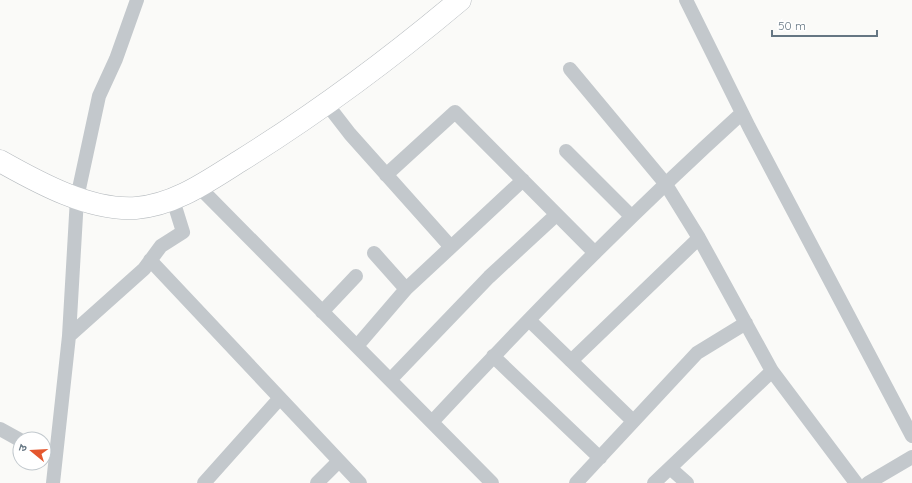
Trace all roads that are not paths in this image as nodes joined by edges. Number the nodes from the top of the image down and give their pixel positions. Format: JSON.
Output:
{"nodes":[{"id":1,"x":137,"y":0,"type":"edge"},
{"id":2,"x":460,"y":0,"type":"edge"},
{"id":3,"x":686,"y":0,"type":"edge"},
{"id":4,"x":570,"y":69,"type":"dead end"},
{"id":5,"x":326,"y":103,"type":"junction"},
{"id":6,"x":742,"y":113,"type":"junction"},
{"id":7,"x":566,"y":151,"type":"dead end"},
{"id":8,"x":0,"y":161,"type":"edge"},
{"id":9,"x":386,"y":175,"type":"junction"},
{"id":10,"x":523,"y":180,"type":"junction"},
{"id":11,"x":665,"y":183,"type":"junction"},
{"id":12,"x":199,"y":187,"type":"junction"},
{"id":13,"x":77,"y":198,"type":"junction"},
{"id":14,"x":173,"y":200,"type":"junction"},
{"id":15,"x":556,"y":215,"type":"junction"},
{"id":16,"x":631,"y":216,"type":"junction"},
{"id":17,"x":699,"y":238,"type":"junction"},
{"id":18,"x":450,"y":246,"type":"junction"},
{"id":19,"x":374,"y":253,"type":"dead end"},
{"id":20,"x":595,"y":253,"type":"junction"},
{"id":21,"x":150,"y":260,"type":"junction"},
{"id":22,"x":356,"y":276,"type":"dead end"},
{"id":23,"x":406,"y":289,"type":"junction"},
{"id":24,"x":322,"y":312,"type":"junction"},
{"id":25,"x":529,"y":320,"type":"junction"},
{"id":26,"x":746,"y":323,"type":"junction"},
{"id":27,"x":69,"y":336,"type":"junction"},
{"id":28,"x":357,"y":346,"type":"junction"},
{"id":29,"x":493,"y":356,"type":"junction"},
{"id":30,"x":571,"y":362,"type":"junction"},
{"id":31,"x":772,"y":371,"type":"junction"},
{"id":32,"x":390,"y":380,"type":"junction"},
{"id":33,"x":280,"y":398,"type":"junction"},
{"id":34,"x":634,"y":421,"type":"junction"},
{"id":35,"x":432,"y":422,"type":"junction"},
{"id":36,"x":0,"y":429,"type":"edge"},
{"id":37,"x":12,"y":436,"type":"edge"},
{"id":38,"x":912,"y":436,"type":"edge"},
{"id":39,"x":52,"y":438,"type":"edge"},
{"id":40,"x":912,"y":456,"type":"edge"},
{"id":41,"x":600,"y":458,"type":"junction"},
{"id":42,"x":339,"y":461,"type":"junction"},
{"id":43,"x":670,"y":468,"type":"junction"},
{"id":44,"x":51,"y":471,"type":"edge"},
{"id":45,"x":52,"y":483,"type":"edge"},
{"id":46,"x":204,"y":483,"type":"edge"},
{"id":47,"x":317,"y":483,"type":"edge"},
{"id":48,"x":360,"y":483,"type":"edge"},
{"id":49,"x":492,"y":483,"type":"edge"},
{"id":50,"x":576,"y":483,"type":"edge"},
{"id":51,"x":654,"y":483,"type":"edge"},
{"id":52,"x":687,"y":483,"type":"edge"},
{"id":53,"x":856,"y":483,"type":"edge"},
{"id":54,"x":868,"y":483,"type":"edge"}],
"edges":[{"from":1,"to":13,"type":"street"},
{"from":2,"to":5,"type":"main road"},
{"from":3,"to":6,"type":"street"},
{"from":4,"to":11,"type":"street"},
{"from":5,"to":9,"type":"street"},
{"from":5,"to":12,"type":"main road"},
{"from":6,"to":11,"type":"street"},
{"from":6,"to":38,"type":"street"},
{"from":7,"to":16,"type":"street"},
{"from":8,"to":13,"type":"main road"},
{"from":9,"to":10,"type":"street"},
{"from":9,"to":18,"type":"street"},
{"from":10,"to":15,"type":"street"},
{"from":10,"to":18,"type":"street"},
{"from":11,"to":16,"type":"street"},
{"from":11,"to":17,"type":"street"},
{"from":12,"to":14,"type":"main road"},
{"from":12,"to":24,"type":"street"},
{"from":13,"to":14,"type":"main road"},
{"from":13,"to":27,"type":"street"},
{"from":14,"to":21,"type":"street"},
{"from":15,"to":20,"type":"street"},
{"from":15,"to":32,"type":"street"},
{"from":16,"to":20,"type":"street"},
{"from":17,"to":26,"type":"street"},
{"from":17,"to":30,"type":"street"},
{"from":18,"to":23,"type":"street"},
{"from":19,"to":23,"type":"street"},
{"from":20,"to":25,"type":"street"},
{"from":21,"to":27,"type":"street"},
{"from":21,"to":33,"type":"street"},
{"from":22,"to":24,"type":"street"},
{"from":23,"to":28,"type":"street"},
{"from":24,"to":28,"type":"street"},
{"from":25,"to":29,"type":"street"},
{"from":25,"to":30,"type":"street"},
{"from":26,"to":31,"type":"street"},
{"from":26,"to":34,"type":"street"},
{"from":27,"to":39,"type":"street"},
{"from":28,"to":32,"type":"street"},
{"from":29,"to":35,"type":"street"},
{"from":29,"to":41,"type":"street"},
{"from":30,"to":34,"type":"street"},
{"from":31,"to":43,"type":"street"},
{"from":31,"to":53,"type":"street"},
{"from":32,"to":35,"type":"street"},
{"from":33,"to":42,"type":"street"},
{"from":33,"to":46,"type":"street"},
{"from":34,"to":41,"type":"street"},
{"from":35,"to":49,"type":"street"},
{"from":36,"to":37,"type":"street"},
{"from":40,"to":54,"type":"street"},
{"from":41,"to":50,"type":"street"},
{"from":42,"to":47,"type":"street"},
{"from":42,"to":48,"type":"street"},
{"from":43,"to":51,"type":"street"},
{"from":43,"to":52,"type":"street"},
{"from":44,"to":45,"type":"street"}]}
